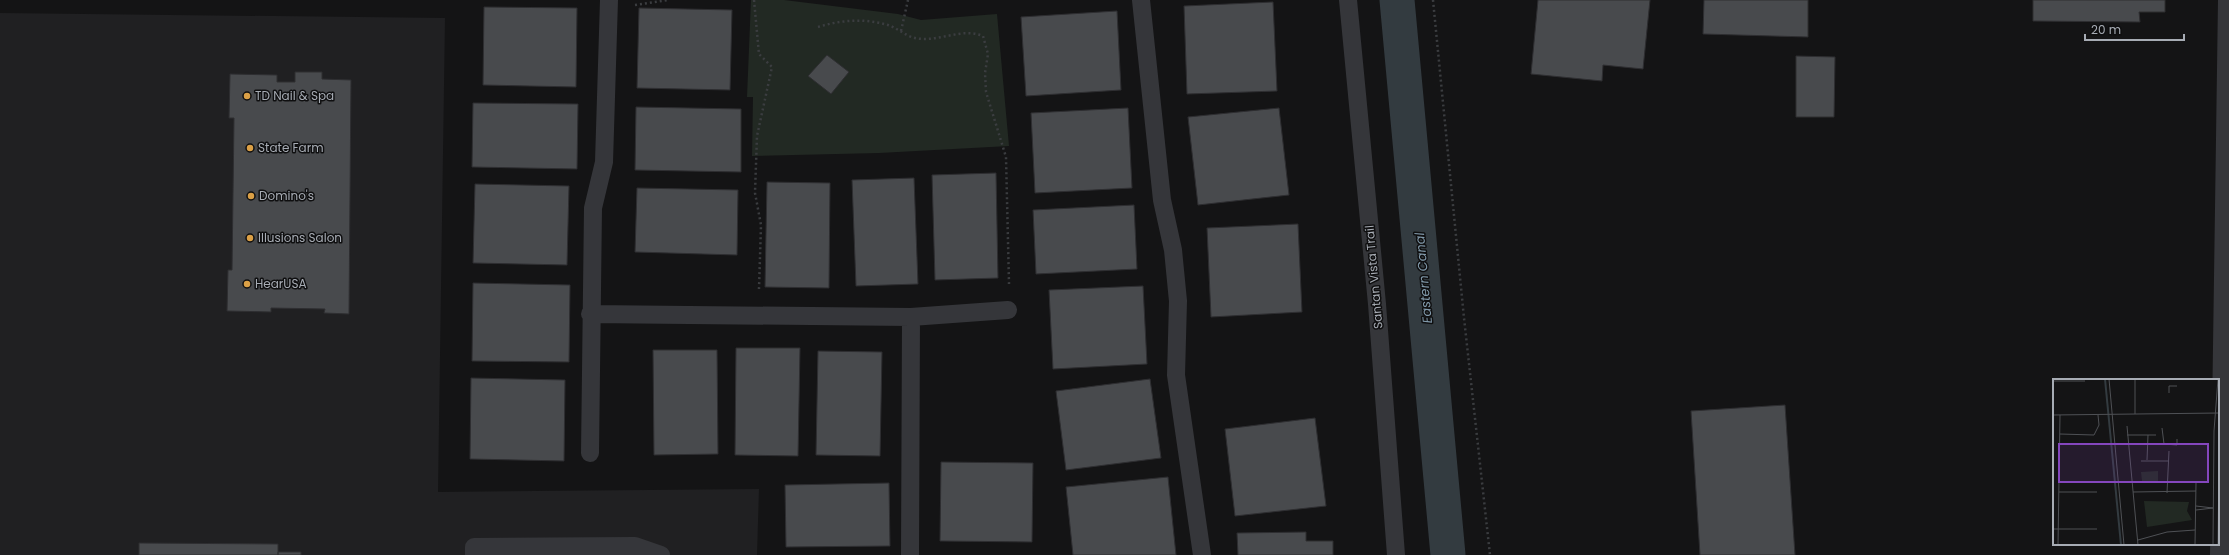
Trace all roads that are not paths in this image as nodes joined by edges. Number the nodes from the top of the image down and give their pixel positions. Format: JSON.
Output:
{"nodes":[{"id":1,"x":1141,"y":0,"type":"edge"},
{"id":2,"x":1348,"y":0,"type":"edge"},
{"id":3,"x":2229,"y":0,"type":"edge"},
{"id":4,"x":609,"y":3,"type":"edge"},
{"id":5,"x":2227,"y":239,"type":"edge"},
{"id":6,"x":1008,"y":310,"type":"road end"},
{"id":7,"x":590,"y":314,"type":"junction"},
{"id":8,"x":912,"y":317,"type":"junction"},
{"id":9,"x":590,"y":453,"type":"dead end"},
{"id":10,"x":474,"y":555,"type":"edge"},
{"id":11,"x":661,"y":555,"type":"edge"},
{"id":12,"x":910,"y":555,"type":"edge"},
{"id":13,"x":1202,"y":555,"type":"edge"},
{"id":14,"x":1396,"y":555,"type":"edge"},
{"id":15,"x":2221,"y":555,"type":"edge"}],
"edges":[{"from":1,"to":13,"type":"lane"},
{"from":2,"to":14,"type":"lane","name":"Santan Vista Trail"},
{"from":3,"to":5,"type":"street"},
{"from":4,"to":7,"type":"lane"},
{"from":5,"to":15,"type":"street"},
{"from":6,"to":8,"type":"lane"},
{"from":7,"to":8,"type":"lane"},
{"from":7,"to":9,"type":"lane"},
{"from":8,"to":12,"type":"lane"},
{"from":10,"to":11,"type":"lane"}]}
